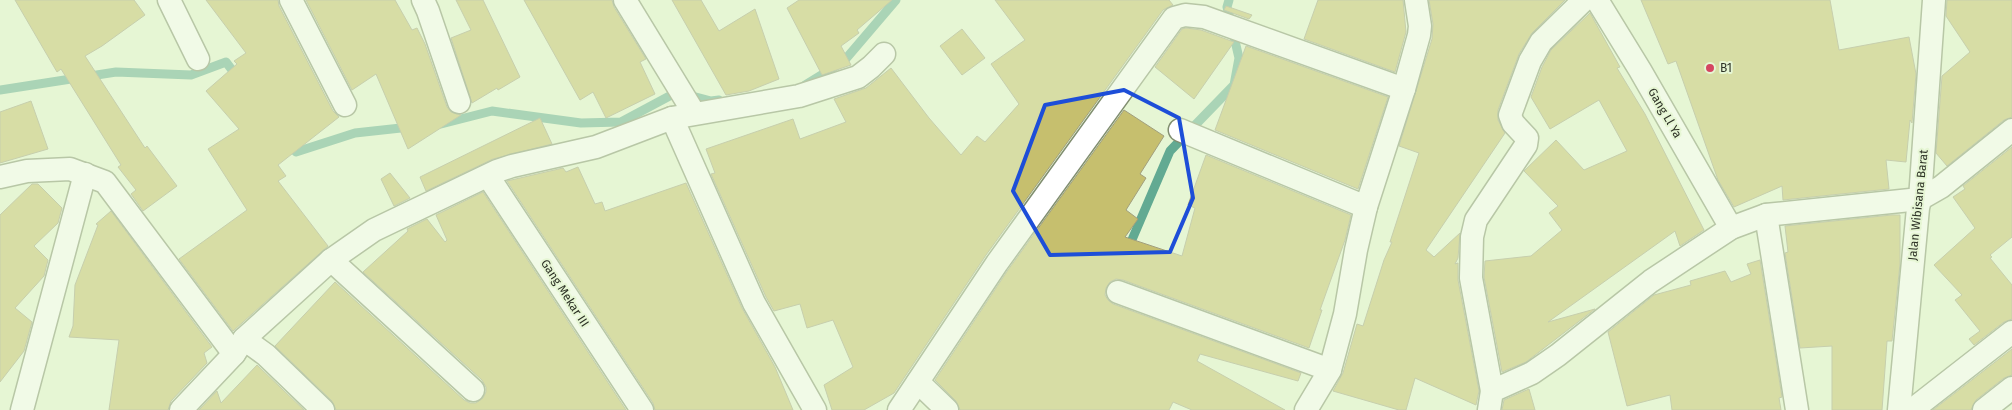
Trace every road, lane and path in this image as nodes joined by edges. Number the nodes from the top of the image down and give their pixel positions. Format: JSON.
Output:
{"nodes":[{"id":1,"x":169,"y":0,"type":"edge"},
{"id":2,"x":291,"y":0,"type":"edge"},
{"id":3,"x":423,"y":0,"type":"edge"},
{"id":4,"x":625,"y":0,"type":"edge"},
{"id":5,"x":1416,"y":0,"type":"edge"},
{"id":6,"x":1584,"y":0,"type":"edge"},
{"id":7,"x":1597,"y":0,"type":"edge"},
{"id":8,"x":1934,"y":0,"type":"edge"},
{"id":9,"x":884,"y":54,"type":"dead end"},
{"id":10,"x":198,"y":59,"type":"dead end"},
{"id":11,"x":1404,"y":89,"type":"junction"},
{"id":12,"x":459,"y":102,"type":"dead end"},
{"id":13,"x":345,"y":105,"type":"dead end"},
{"id":14,"x":685,"y":111,"type":"junction"},
{"id":15,"x":1180,"y":130,"type":"dead end"},
{"id":16,"x":2012,"y":130,"type":"edge"},
{"id":17,"x":85,"y":174,"type":"junction"},
{"id":18,"x":488,"y":176,"type":"junction"},
{"id":19,"x":0,"y":177,"type":"edge"},
{"id":20,"x":1920,"y":198,"type":"junction"},
{"id":21,"x":1366,"y":207,"type":"junction"},
{"id":22,"x":1766,"y":215,"type":"junction"},
{"id":23,"x":1731,"y":228,"type":"junction"},
{"id":24,"x":331,"y":260,"type":"junction"},
{"id":25,"x":1118,"y":292,"type":"dead end"},
{"id":26,"x":2012,"y":332,"type":"edge"},
{"id":27,"x":239,"y":346,"type":"junction"},
{"id":28,"x":1330,"y":370,"type":"junction"},
{"id":29,"x":918,"y":382,"type":"junction"},
{"id":30,"x":2012,"y":388,"type":"edge"},
{"id":31,"x":472,"y":390,"type":"dead end"},
{"id":32,"x":1491,"y":400,"type":"edge"},
{"id":33,"x":22,"y":410,"type":"edge"},
{"id":34,"x":181,"y":410,"type":"edge"},
{"id":35,"x":323,"y":410,"type":"edge"},
{"id":36,"x":642,"y":410,"type":"edge"},
{"id":37,"x":816,"y":410,"type":"edge"},
{"id":38,"x":899,"y":410,"type":"edge"},
{"id":39,"x":947,"y":410,"type":"edge"},
{"id":40,"x":1306,"y":410,"type":"edge"},
{"id":41,"x":1797,"y":410,"type":"edge"},
{"id":42,"x":1899,"y":410,"type":"edge"},
{"id":43,"x":1912,"y":410,"type":"edge"},
{"id":44,"x":1984,"y":410,"type":"edge"}],
"edges":[{"from":1,"to":10,"type":"street"},
{"from":2,"to":13,"type":"street"},
{"from":3,"to":12,"type":"street"},
{"from":4,"to":14,"type":"street"},
{"from":5,"to":11,"type":"street"},
{"from":6,"to":32,"type":"street"},
{"from":7,"to":23,"type":"street","name":"Gang Ll Ya"},
{"from":8,"to":20,"type":"street","name":"Jalan Wibisana Barat"},
{"from":9,"to":14,"type":"street"},
{"from":11,"to":21,"type":"street"},
{"from":11,"to":29,"type":"street"},
{"from":14,"to":18,"type":"street"},
{"from":14,"to":37,"type":"street"},
{"from":15,"to":21,"type":"street"},
{"from":16,"to":20,"type":"street"},
{"from":17,"to":19,"type":"street"},
{"from":17,"to":27,"type":"street"},
{"from":17,"to":33,"type":"street"},
{"from":18,"to":24,"type":"street"},
{"from":18,"to":36,"type":"street","name":"Gang Mekar III"},
{"from":20,"to":22,"type":"street"},
{"from":20,"to":42,"type":"street","name":"Jalan Wibisana Barat"},
{"from":21,"to":28,"type":"street"},
{"from":22,"to":23,"type":"street"},
{"from":22,"to":41,"type":"street"},
{"from":23,"to":32,"type":"street"},
{"from":24,"to":27,"type":"street"},
{"from":24,"to":31,"type":"street"},
{"from":25,"to":28,"type":"street"},
{"from":26,"to":43,"type":"street"},
{"from":27,"to":34,"type":"street"},
{"from":27,"to":35,"type":"street"},
{"from":28,"to":40,"type":"street"},
{"from":29,"to":38,"type":"street"},
{"from":29,"to":39,"type":"street"},
{"from":30,"to":44,"type":"street"}]}
